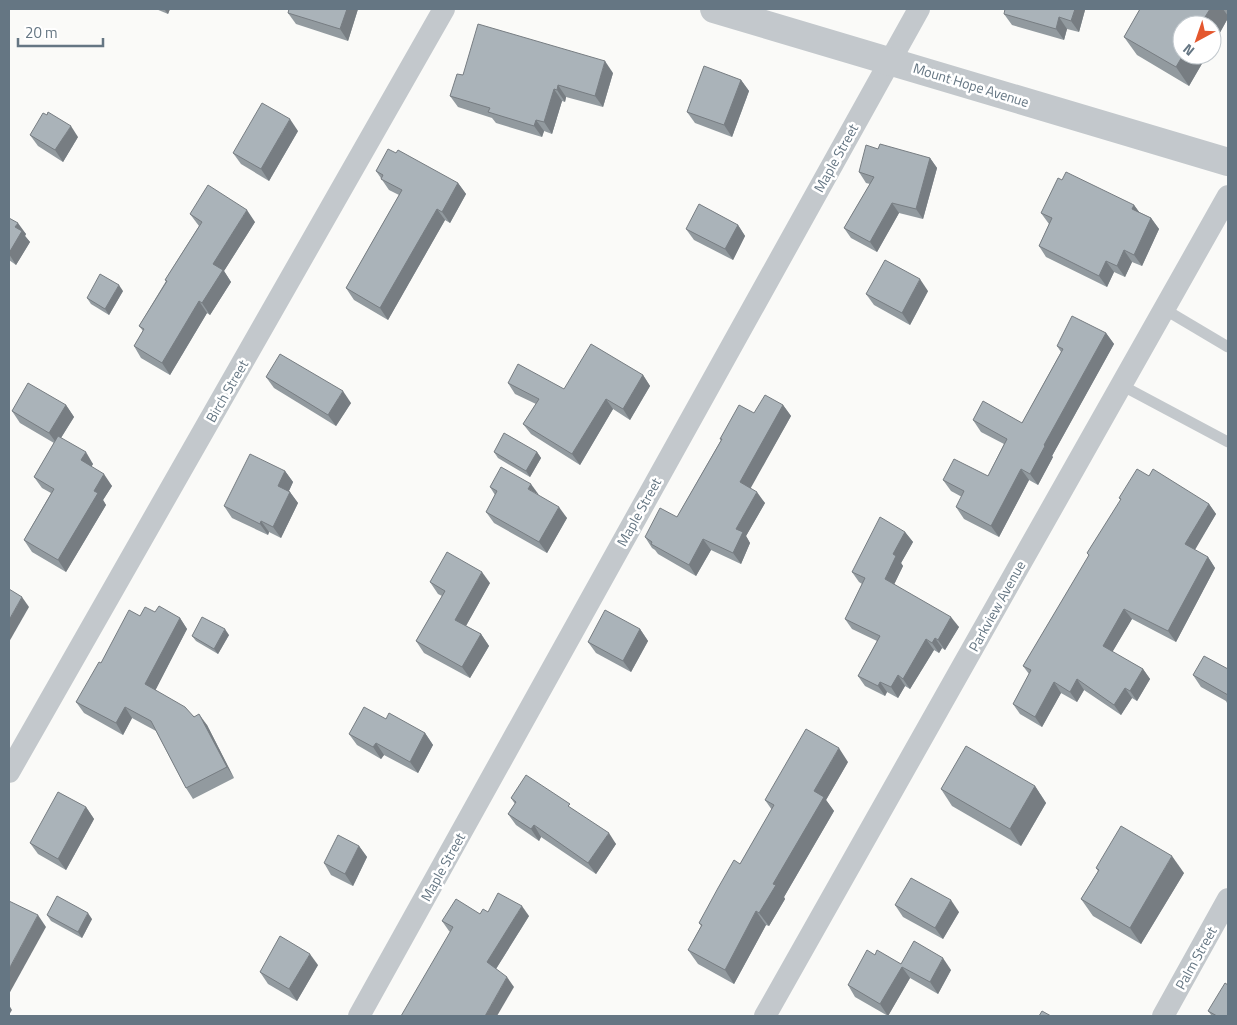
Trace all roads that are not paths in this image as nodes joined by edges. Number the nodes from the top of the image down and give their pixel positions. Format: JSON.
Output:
{"nodes":[{"id":1,"x":444,"y":9,"type":"edge"},
{"id":2,"x":714,"y":9,"type":"edge"},
{"id":3,"x":919,"y":9,"type":"edge"},
{"id":4,"x":890,"y":60,"type":"junction"},
{"id":5,"x":1228,"y":162,"type":"edge"},
{"id":6,"x":1228,"y":196,"type":"edge"},
{"id":7,"x":1164,"y":309,"type":"junction"},
{"id":8,"x":1228,"y":347,"type":"edge"},
{"id":9,"x":1121,"y":386,"type":"junction"},
{"id":10,"x":1228,"y":442,"type":"edge"},
{"id":11,"x":9,"y":772,"type":"edge"},
{"id":12,"x":1228,"y":899,"type":"edge"},
{"id":13,"x":360,"y":1016,"type":"edge"},
{"id":14,"x":765,"y":1016,"type":"edge"},
{"id":15,"x":1163,"y":1016,"type":"edge"}],
"edges":[{"from":1,"to":11,"type":"street","name":"Birch Street"},
{"from":2,"to":4,"type":"street","name":"Mount Hope Avenue"},
{"from":3,"to":4,"type":"street","name":"Maple Street"},
{"from":4,"to":5,"type":"street","name":"Mount Hope Avenue"},
{"from":4,"to":13,"type":"street","name":"Maple Street"},
{"from":6,"to":7,"type":"street","name":"Parkview Avenue"},
{"from":7,"to":8,"type":"lane"},
{"from":7,"to":9,"type":"street","name":"Parkview Avenue"},
{"from":9,"to":10,"type":"lane"},
{"from":9,"to":14,"type":"street","name":"Parkview Avenue"},
{"from":12,"to":15,"type":"street","name":"Palm Street"}]}
